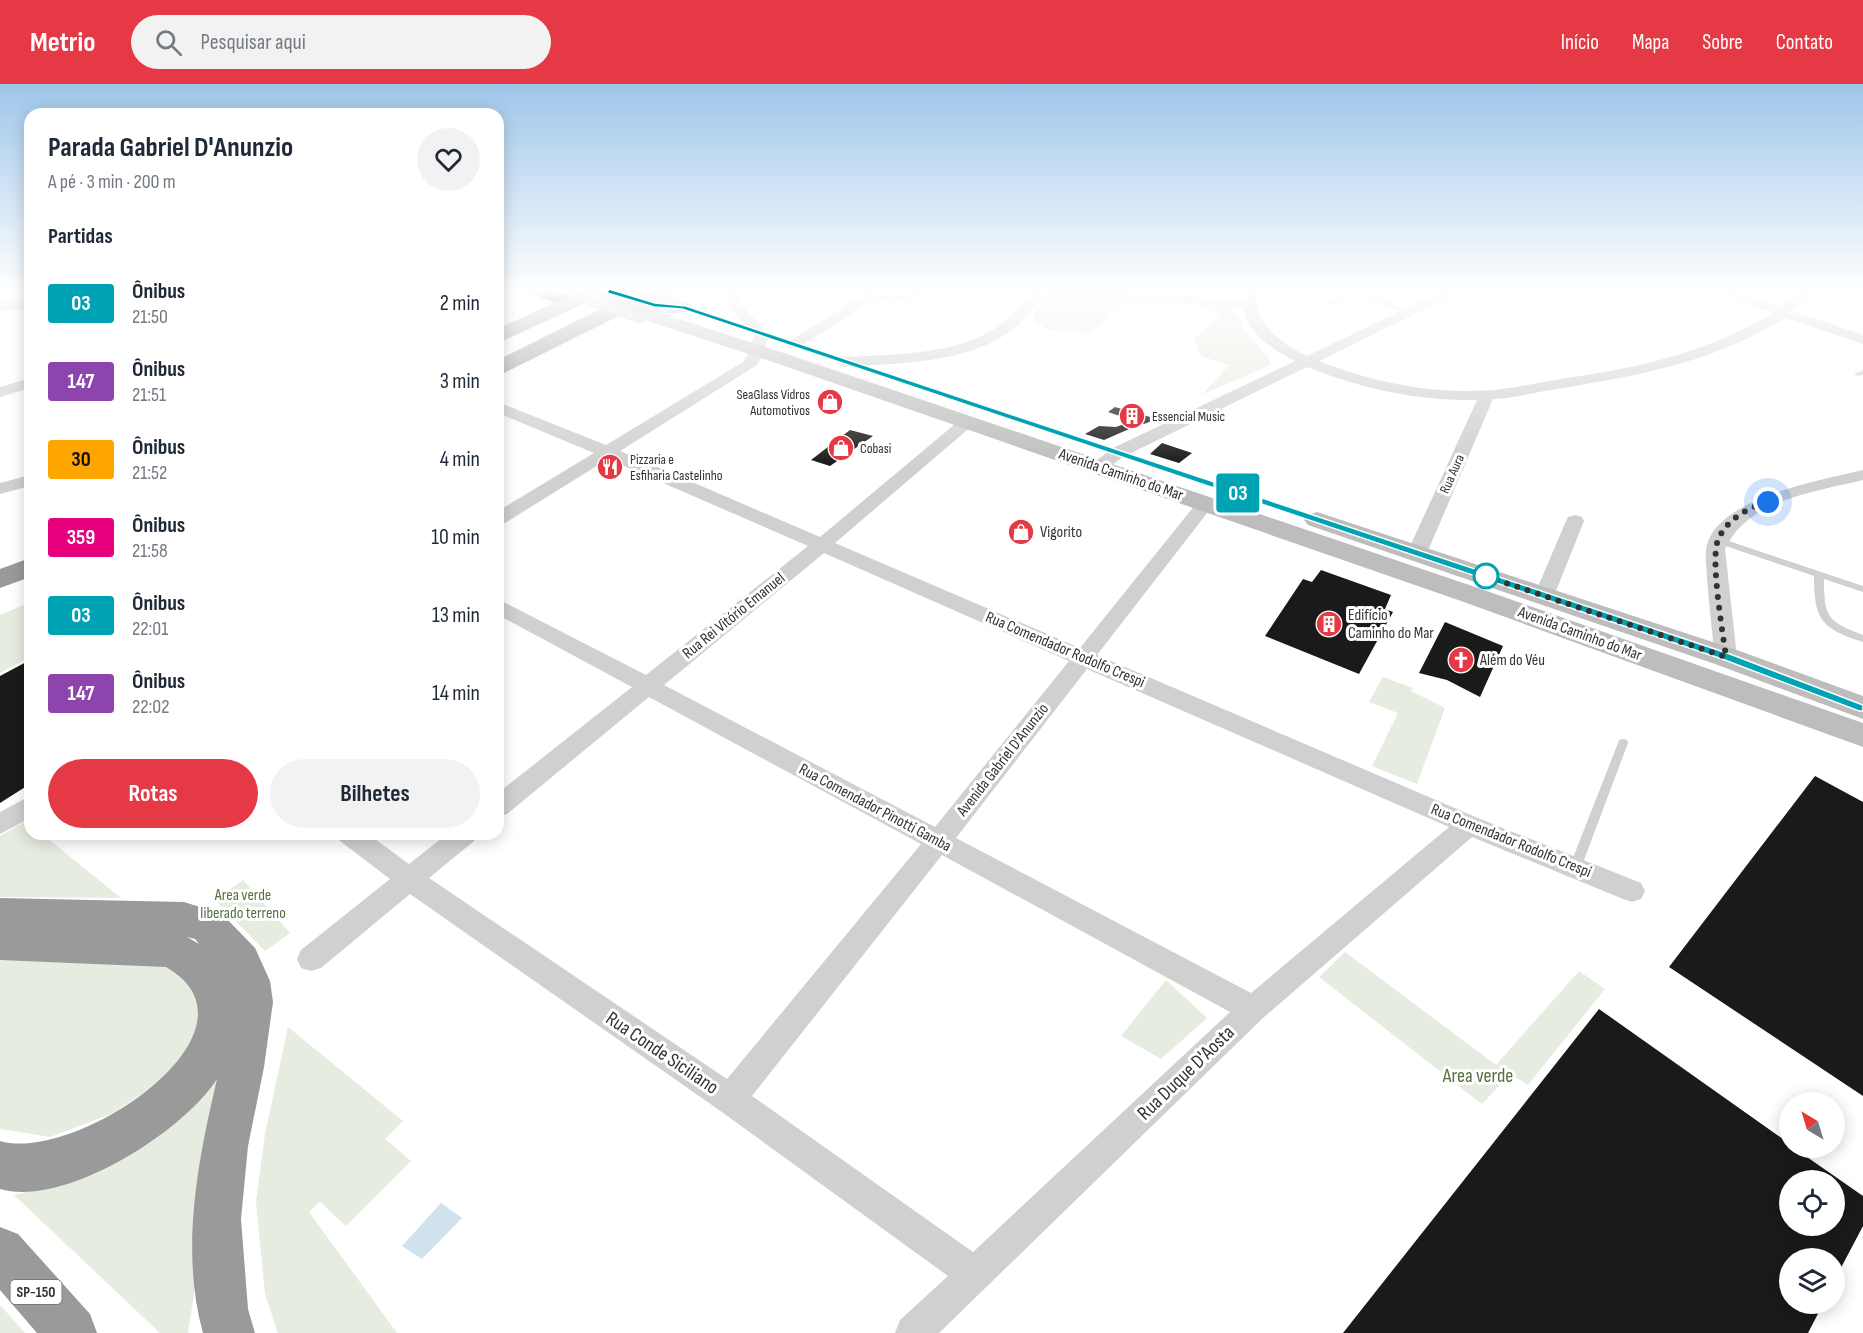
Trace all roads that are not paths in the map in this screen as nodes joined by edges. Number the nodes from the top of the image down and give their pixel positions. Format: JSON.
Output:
{"nodes":[{"id":1,"x":543,"y":349,"type":"edge"},
{"id":2,"x":757,"y":349,"type":"edge"},
{"id":3,"x":779,"y":349,"type":"edge"},
{"id":4,"x":806,"y":349,"type":"edge"},
{"id":5,"x":946,"y":349,"type":"edge"},
{"id":6,"x":1283,"y":349,"type":"edge"},
{"id":7,"x":1332,"y":349,"type":"edge"},
{"id":8,"x":1711,"y":349,"type":"edge"},
{"id":9,"x":844,"y":362,"type":"junction"},
{"id":10,"x":1306,"y":362,"type":"junction"},
{"id":11,"x":504,"y":366,"type":"edge"},
{"id":12,"x":8,"y":376,"type":"dead end"},
{"id":13,"x":24,"y":383,"type":"edge"},
{"id":14,"x":24,"y":385,"type":"edge"},
{"id":15,"x":0,"y":392,"type":"edge"},
{"id":16,"x":1486,"y":396,"type":"junction"},
{"id":17,"x":504,"y":409,"type":"edge"},
{"id":18,"x":967,"y":422,"type":"junction"},
{"id":19,"x":607,"y":452,"type":"junction"},
{"id":20,"x":1107,"y":460,"type":"junction"},
{"id":21,"x":1863,"y":475,"type":"edge"},
{"id":22,"x":24,"y":481,"type":"edge"},
{"id":23,"x":1,"y":486,"type":"edge"},
{"id":24,"x":1205,"y":504,"type":"junction"},
{"id":25,"x":504,"y":515,"type":"edge"},
{"id":26,"x":1575,"y":521,"type":"dead end"},
{"id":27,"x":1718,"y":540,"type":"junction"},
{"id":28,"x":822,"y":545,"type":"junction"},
{"id":29,"x":1417,"y":553,"type":"junction"},
{"id":30,"x":24,"y":567,"type":"edge"},
{"id":31,"x":24,"y":569,"type":"edge"},
{"id":32,"x":0,"y":573,"type":"edge"},
{"id":33,"x":1819,"y":574,"type":"junction"},
{"id":34,"x":0,"y":579,"type":"edge"},
{"id":35,"x":1863,"y":589,"type":"edge"},
{"id":36,"x":24,"y":591,"type":"edge"},
{"id":37,"x":1544,"y":596,"type":"junction"},
{"id":38,"x":0,"y":601,"type":"edge"},
{"id":39,"x":504,"y":609,"type":"edge"},
{"id":40,"x":1863,"y":639,"type":"edge"},
{"id":41,"x":1726,"y":657,"type":"junction"},
{"id":42,"x":1084,"y":658,"type":"junction"},
{"id":43,"x":1674,"y":668,"type":"junction"},
{"id":44,"x":648,"y":686,"type":"junction"},
{"id":45,"x":1863,"y":708,"type":"edge"},
{"id":46,"x":1863,"y":735,"type":"edge"},
{"id":47,"x":1623,"y":743,"type":"dead end"},
{"id":48,"x":504,"y":802,"type":"edge"},
{"id":49,"x":24,"y":810,"type":"edge"},
{"id":50,"x":0,"y":824,"type":"edge"},
{"id":51,"x":1469,"y":825,"type":"junction"},
{"id":52,"x":357,"y":840,"type":"edge"},
{"id":53,"x":458,"y":840,"type":"edge"},
{"id":54,"x":939,"y":841,"type":"junction"},
{"id":55,"x":1575,"y":868,"type":"junction"},
{"id":56,"x":409,"y":879,"type":"junction"},
{"id":57,"x":1632,"y":891,"type":"dead end"},
{"id":58,"x":0,"y":915,"type":"edge"},
{"id":59,"x":0,"y":942,"type":"edge"},
{"id":60,"x":311,"y":959,"type":"dead end"},
{"id":61,"x":1253,"y":1009,"type":"junction"},
{"id":62,"x":730,"y":1099,"type":"junction"},
{"id":63,"x":0,"y":1165,"type":"edge"},
{"id":64,"x":0,"y":1252,"type":"edge"},
{"id":65,"x":974,"y":1274,"type":"junction"},
{"id":66,"x":71,"y":1333,"type":"edge"},
{"id":67,"x":230,"y":1333,"type":"edge"},
{"id":68,"x":913,"y":1333,"type":"edge"}],
"edges":[{"from":1,"to":11,"type":"highway"},
{"from":2,"to":19,"type":"street"},
{"from":3,"to":18,"type":"main road","name":"Avenida Caminho do Mar"},
{"from":4,"to":9,"type":"main road","name":"Avenida Caminho do Mar"},
{"from":5,"to":9,"type":"street"},
{"from":6,"to":10,"type":"street"},
{"from":7,"to":10,"type":"street"},
{"from":8,"to":16,"type":"street"},
{"from":9,"to":20,"type":"main road","name":"Avenida Caminho do Mar"},
{"from":10,"to":16,"type":"street"},
{"from":10,"to":20,"type":"street"},
{"from":12,"to":13,"type":"street"},
{"from":14,"to":15,"type":"street"},
{"from":16,"to":29,"type":"street","name":"Rua Aura"},
{"from":17,"to":19,"type":"street","name":"Rua Comendador Rodolfo Crespi"},
{"from":18,"to":20,"type":"main road","name":"Avenida Caminho do Mar"},
{"from":18,"to":28,"type":"street","name":"Rua Rei Vitório Emanuel"},
{"from":19,"to":25,"type":"street"},
{"from":19,"to":28,"type":"street","name":"Rua Comendador Rodolfo Crespi"},
{"from":20,"to":24,"type":"main road","name":"Avenida Caminho do Mar"},
{"from":20,"to":29,"type":"main road","name":"Avenida Caminho do Mar"},
{"from":21,"to":27,"type":"street"},
{"from":22,"to":23,"type":"street"},
{"from":24,"to":42,"type":"street","name":"Avenida Gabriel D'Anunzio"},
{"from":24,"to":43,"type":"main road","name":"Avenida Caminho do Mar"},
{"from":26,"to":37,"type":"street"},
{"from":27,"to":33,"type":"lane"},
{"from":27,"to":41,"type":"street"},
{"from":28,"to":42,"type":"street","name":"Rua Comendador Rodolfo Crespi"},
{"from":28,"to":44,"type":"street","name":"Rua Rei Vitório Emanuel"},
{"from":29,"to":37,"type":"main road","name":"Avenida Caminho do Mar"},
{"from":30,"to":32,"type":"highway"},
{"from":31,"to":34,"type":"highway"},
{"from":33,"to":35,"type":"lane"},
{"from":33,"to":40,"type":"lane"},
{"from":36,"to":38,"type":"highway"},
{"from":37,"to":41,"type":"main road","name":"Avenida Caminho do Mar"},
{"from":39,"to":44,"type":"street","name":"Rua Comendador Pinotti Gamba"},
{"from":41,"to":43,"type":"main road"},
{"from":41,"to":45,"type":"main road","name":"Avenida Caminho do Mar"},
{"from":42,"to":51,"type":"street","name":"Rua Comendador Rodolfo Crespi"},
{"from":42,"to":54,"type":"street","name":"Avenida Gabriel D'Anunzio"},
{"from":43,"to":46,"type":"main road","name":"Avenida Caminho do Mar"},
{"from":44,"to":48,"type":"street","name":"Rua Rei Vitório Emanuel"},
{"from":44,"to":54,"type":"street","name":"Rua Comendador Pinotti Gamba"},
{"from":47,"to":55,"type":"lane"},
{"from":49,"to":50,"type":"street"},
{"from":51,"to":55,"type":"street","name":"Rua Comendador Rodolfo Crespi"},
{"from":51,"to":61,"type":"street","name":"Rua Duque D'Aosta"},
{"from":52,"to":56,"type":"street","name":"Rua Conde Siciliano"},
{"from":53,"to":56,"type":"street"},
{"from":54,"to":61,"type":"street","name":"Rua Comendador Pinotti Gamba"},
{"from":54,"to":62,"type":"street","name":"Avenida Gabriel D'Anunzio"},
{"from":55,"to":57,"type":"street","name":"Rua Comendador Rodolfo Crespi"},
{"from":56,"to":60,"type":"street"},
{"from":56,"to":62,"type":"street","name":"Rua Conde Siciliano"},
{"from":58,"to":67,"type":"highway"},
{"from":59,"to":63,"type":"highway"},
{"from":61,"to":65,"type":"street","name":"Rua Duque D'Aosta"},
{"from":62,"to":65,"type":"street","name":"Rua Conde Siciliano"},
{"from":64,"to":66,"type":"highway","number":"SP-150"},
{"from":65,"to":68,"type":"street","name":"Rua Duque D'Aosta"}]}
